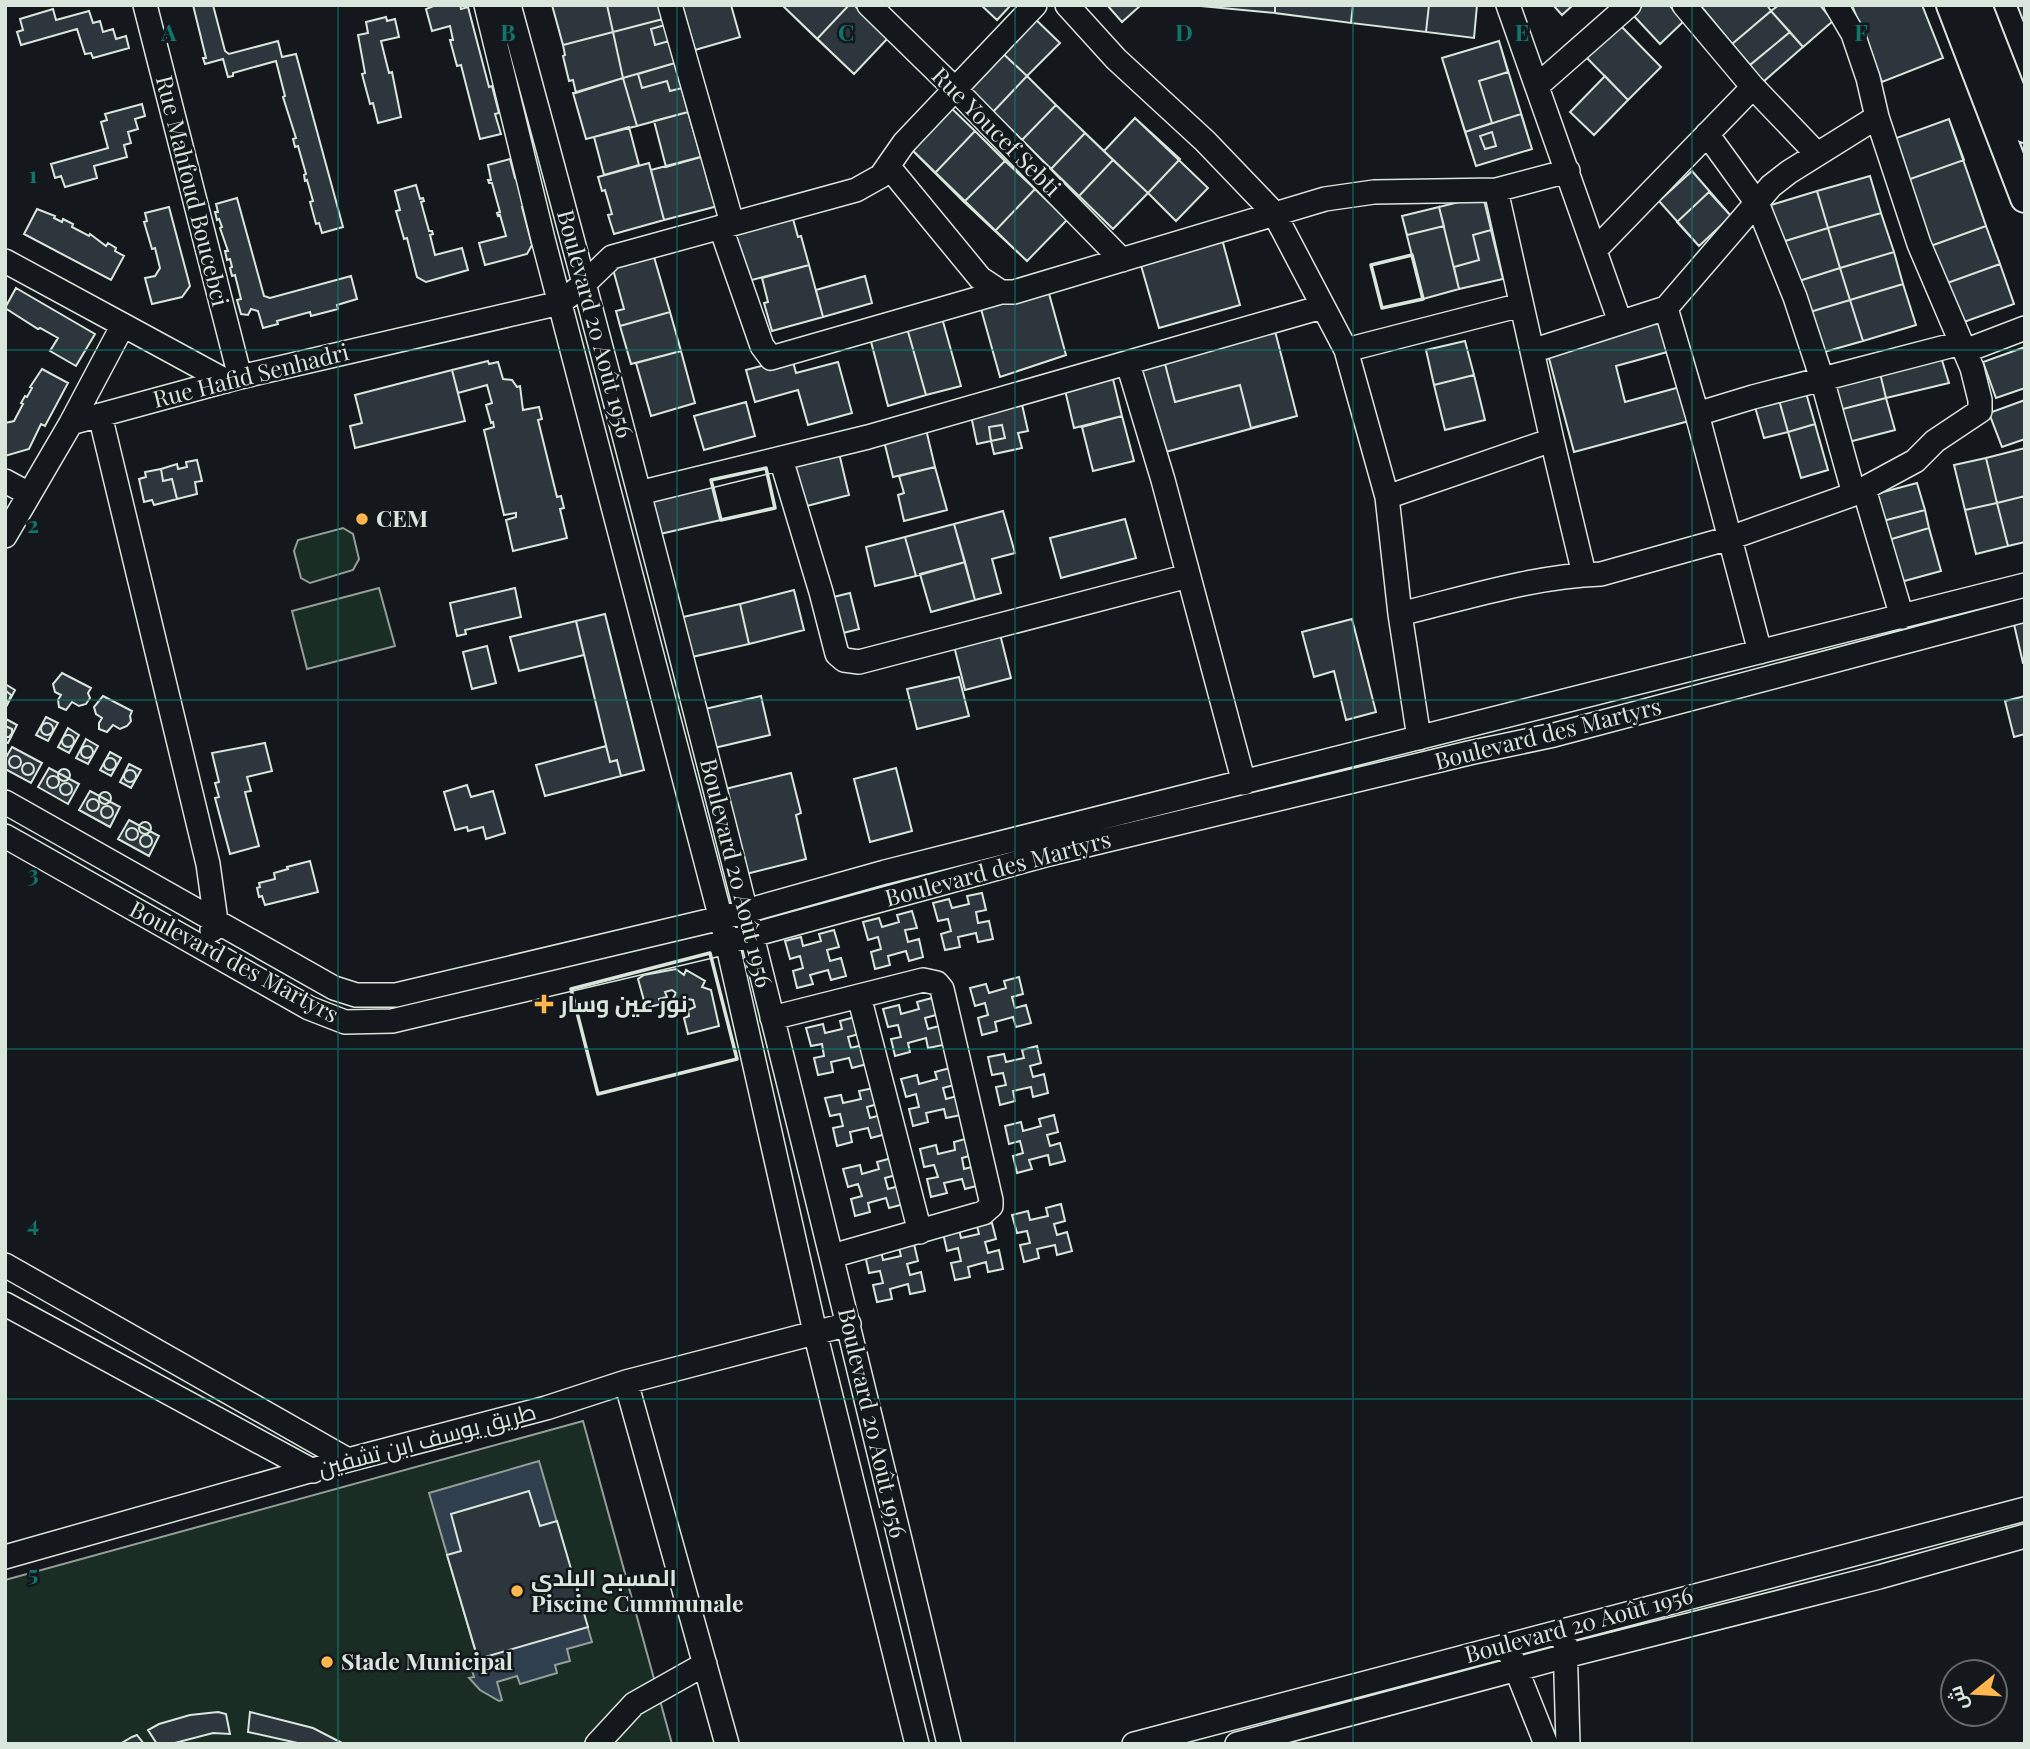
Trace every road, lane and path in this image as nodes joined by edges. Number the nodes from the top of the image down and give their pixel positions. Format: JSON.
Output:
{"nodes":[{"id":1,"x":145,"y":5,"type":"edge"},
{"id":2,"x":486,"y":5,"type":"edge"},
{"id":3,"x":509,"y":5,"type":"edge"},
{"id":4,"x":670,"y":5,"type":"edge"},
{"id":5,"x":869,"y":5,"type":"edge"},
{"id":6,"x":1035,"y":5,"type":"edge"},
{"id":7,"x":1067,"y":5,"type":"edge"},
{"id":8,"x":1508,"y":5,"type":"edge"},
{"id":9,"x":1629,"y":5,"type":"edge"},
{"id":10,"x":1684,"y":5,"type":"edge"},
{"id":11,"x":1836,"y":5,"type":"edge"},
{"id":12,"x":1951,"y":5,"type":"edge"},
{"id":13,"x":1977,"y":5,"type":"edge"},
{"id":14,"x":1537,"y":86,"type":"junction"},
{"id":15,"x":1753,"y":87,"type":"junction"},
{"id":16,"x":955,"y":89,"type":"junction"},
{"id":17,"x":1877,"y":117,"type":"junction"},
{"id":18,"x":2025,"y":128,"type":"edge"},
{"id":19,"x":1707,"y":134,"type":"junction"},
{"id":20,"x":1817,"y":154,"type":"junction"},
{"id":21,"x":888,"y":166,"type":"junction"},
{"id":22,"x":1568,"y":171,"type":"junction"},
{"id":23,"x":1496,"y":190,"type":"junction"},
{"id":24,"x":2025,"y":198,"type":"edge"},
{"id":25,"x":1757,"y":203,"type":"junction"},
{"id":26,"x":1274,"y":213,"type":"junction"},
{"id":27,"x":727,"y":226,"type":"junction"},
{"id":28,"x":1595,"y":250,"type":"junction"},
{"id":29,"x":1122,"y":260,"type":"junction"},
{"id":30,"x":5,"y":261,"type":"edge"},
{"id":31,"x":585,"y":283,"type":"junction"},
{"id":32,"x":1001,"y":292,"type":"junction"},
{"id":33,"x":559,"y":303,"type":"junction"},
{"id":34,"x":1521,"y":305,"type":"junction"},
{"id":35,"x":1322,"y":307,"type":"junction"},
{"id":36,"x":1666,"y":308,"type":"junction"},
{"id":37,"x":1620,"y":322,"type":"junction"},
{"id":38,"x":123,"y":325,"type":"junction"},
{"id":39,"x":2025,"y":328,"type":"edge"},
{"id":40,"x":1963,"y":347,"type":"junction"},
{"id":41,"x":1346,"y":350,"type":"junction"},
{"id":42,"x":1532,"y":351,"type":"junction"},
{"id":43,"x":1129,"y":364,"type":"junction"},
{"id":44,"x":233,"y":379,"type":"junction"},
{"id":45,"x":1822,"y":379,"type":"junction"},
{"id":46,"x":1697,"y":414,"type":"junction"},
{"id":47,"x":100,"y":415,"type":"junction"},
{"id":48,"x":71,"y":423,"type":"junction"},
{"id":49,"x":1552,"y":440,"type":"junction"},
{"id":50,"x":781,"y":459,"type":"junction"},
{"id":51,"x":5,"y":481,"type":"edge"},
{"id":52,"x":1859,"y":491,"type":"junction"},
{"id":53,"x":639,"y":493,"type":"junction"},
{"id":54,"x":29,"y":494,"type":"junction"},
{"id":55,"x":1387,"y":497,"type":"junction"},
{"id":56,"x":5,"y":536,"type":"edge"},
{"id":57,"x":1730,"y":538,"type":"junction"},
{"id":58,"x":1584,"y":574,"type":"junction"},
{"id":59,"x":1188,"y":576,"type":"junction"},
{"id":60,"x":2025,"y":585,"type":"edge"},
{"id":61,"x":2025,"y":610,"type":"edge"},
{"id":62,"x":1400,"y":614,"type":"junction"},
{"id":63,"x":1902,"y":617,"type":"junction"},
{"id":64,"x":1760,"y":652,"type":"junction"},
{"id":65,"x":1419,"y":738,"type":"junction"},
{"id":66,"x":1244,"y":783,"type":"junction"},
{"id":67,"x":5,"y":802,"type":"edge"},
{"id":68,"x":5,"y":836,"type":"edge"},
{"id":69,"x":747,"y":911,"type":"junction"},
{"id":70,"x":721,"y":918,"type":"junction"},
{"id":71,"x":216,"y":921,"type":"junction"},
{"id":72,"x":751,"y":934,"type":"junction"},
{"id":73,"x":727,"y":942,"type":"junction"},
{"id":74,"x":205,"y":950,"type":"junction"},
{"id":75,"x":859,"y":996,"type":"junction"},
{"id":76,"x":772,"y":1018,"type":"junction"},
{"id":77,"x":920,"y":1233,"type":"junction"},
{"id":78,"x":832,"y":1256,"type":"junction"},
{"id":79,"x":5,"y":1265,"type":"edge"},
{"id":80,"x":5,"y":1304,"type":"edge"},
{"id":81,"x":849,"y":1324,"type":"junction"},
{"id":82,"x":815,"y":1332,"type":"junction"},
{"id":83,"x":626,"y":1382,"type":"junction"},
{"id":84,"x":348,"y":1460,"type":"junction"},
{"id":85,"x":313,"y":1471,"type":"junction"},
{"id":86,"x":2025,"y":1509,"type":"edge"},
{"id":87,"x":2025,"y":1536,"type":"edge"},
{"id":88,"x":5,"y":1557,"type":"edge"},
{"id":89,"x":1564,"y":1629,"type":"junction"},
{"id":90,"x":1505,"y":1644,"type":"junction"},
{"id":91,"x":1566,"y":1656,"type":"junction"},
{"id":92,"x":705,"y":1664,"type":"junction"},
{"id":93,"x":1518,"y":1669,"type":"junction"},
{"id":94,"x":597,"y":1744,"type":"edge"},
{"id":95,"x":727,"y":1744,"type":"edge"},
{"id":96,"x":918,"y":1744,"type":"edge"},
{"id":97,"x":949,"y":1744,"type":"edge"},
{"id":98,"x":1134,"y":1744,"type":"edge"},
{"id":99,"x":1237,"y":1744,"type":"edge"},
{"id":100,"x":1546,"y":1744,"type":"edge"},
{"id":101,"x":1568,"y":1744,"type":"edge"}],
"edges":[{"from":1,"to":44,"type":"street","name":"Rue Mahfoud Boucebci"},
{"from":2,"to":33,"type":"street","name":"Boulevard 20 Août 1956"},
{"from":3,"to":31,"type":"street","name":"Boulevard 20 Août 1956"},
{"from":4,"to":27,"type":"street"},
{"from":5,"to":16,"type":"street","name":"Rue Youcef Sebti"},
{"from":6,"to":16,"type":"street"},
{"from":7,"to":26,"type":"street"},
{"from":8,"to":14,"type":"street"},
{"from":9,"to":14,"type":"street"},
{"from":10,"to":15,"type":"street"},
{"from":11,"to":17,"type":"street"},
{"from":12,"to":24,"type":"main road"},
{"from":13,"to":18,"type":"main road"},
{"from":14,"to":22,"type":"street"},
{"from":15,"to":19,"type":"street"},
{"from":15,"to":20,"type":"street"},
{"from":16,"to":21,"type":"street"},
{"from":16,"to":29,"type":"street","name":"Rue Youcef Sebti"},
{"from":17,"to":20,"type":"street"},
{"from":17,"to":40,"type":"street"},
{"from":19,"to":25,"type":"street"},
{"from":19,"to":28,"type":"street"},
{"from":20,"to":25,"type":"street"},
{"from":21,"to":27,"type":"street"},
{"from":21,"to":32,"type":"street"},
{"from":22,"to":23,"type":"street"},
{"from":22,"to":28,"type":"street"},
{"from":23,"to":26,"type":"street"},
{"from":23,"to":34,"type":"street"},
{"from":25,"to":36,"type":"street"},
{"from":25,"to":45,"type":"street"},
{"from":26,"to":29,"type":"street"},
{"from":26,"to":35,"type":"street"},
{"from":27,"to":31,"type":"street"},
{"from":27,"to":32,"type":"street"},
{"from":28,"to":37,"type":"street"},
{"from":29,"to":32,"type":"street"},
{"from":30,"to":38,"type":"street"},
{"from":31,"to":33,"type":"street"},
{"from":31,"to":53,"type":"street","name":"Boulevard 20 Août 1956"},
{"from":33,"to":44,"type":"street","name":"Rue Hafid Senhadri"},
{"from":33,"to":70,"type":"street","name":"Boulevard 20 Août 1956"},
{"from":34,"to":41,"type":"street"},
{"from":34,"to":42,"type":"street"},
{"from":35,"to":41,"type":"street"},
{"from":35,"to":43,"type":"street"},
{"from":36,"to":37,"type":"street"},
{"from":36,"to":46,"type":"street"},
{"from":37,"to":42,"type":"street"},
{"from":38,"to":44,"type":"street"},
{"from":38,"to":48,"type":"street"},
{"from":39,"to":40,"type":"street"},
{"from":40,"to":45,"type":"street"},
{"from":40,"to":52,"type":"street"},
{"from":41,"to":55,"type":"street"},
{"from":42,"to":49,"type":"street"},
{"from":43,"to":50,"type":"street"},
{"from":43,"to":59,"type":"street"},
{"from":44,"to":47,"type":"street","name":"Rue Hafid Senhadri"},
{"from":45,"to":46,"type":"street"},
{"from":45,"to":52,"type":"street"},
{"from":46,"to":57,"type":"street"},
{"from":47,"to":48,"type":"street","name":"Rue Hafid Senhadri"},
{"from":47,"to":71,"type":"street"},
{"from":48,"to":54,"type":"street"},
{"from":49,"to":55,"type":"street"},
{"from":49,"to":58,"type":"street"},
{"from":50,"to":53,"type":"street"},
{"from":50,"to":59,"type":"street"},
{"from":51,"to":54,"type":"street"},
{"from":52,"to":57,"type":"street"},
{"from":52,"to":63,"type":"street"},
{"from":53,"to":69,"type":"street","name":"Boulevard 20 Août 1956"},
{"from":54,"to":56,"type":"street"},
{"from":55,"to":62,"type":"street"},
{"from":57,"to":58,"type":"street"},
{"from":57,"to":64,"type":"street"},
{"from":58,"to":62,"type":"street"},
{"from":59,"to":66,"type":"street"},
{"from":60,"to":63,"type":"street","name":"Boulevard des Martyrs"},
{"from":61,"to":72,"type":"street","name":"Boulevard des Martyrs"},
{"from":62,"to":65,"type":"street"},
{"from":63,"to":64,"type":"street","name":"Boulevard des Martyrs"},
{"from":64,"to":65,"type":"street","name":"Boulevard des Martyrs"},
{"from":65,"to":66,"type":"street","name":"Boulevard des Martyrs"},
{"from":66,"to":69,"type":"street","name":"Boulevard des Martyrs"},
{"from":67,"to":71,"type":"street","name":"Boulevard des Martyrs"},
{"from":68,"to":74,"type":"street","name":"Boulevard des Martyrs"},
{"from":69,"to":70,"type":"street","name":"Boulevard des Martyrs"},
{"from":69,"to":72,"type":"street","name":"Boulevard 20 Août 1956"},
{"from":70,"to":71,"type":"street","name":"Boulevard des Martyrs"},
{"from":70,"to":73,"type":"street","name":"Boulevard 20 Août 1956"},
{"from":71,"to":74,"type":"street"},
{"from":72,"to":73,"type":"street","name":"Boulevard des Martyrs"},
{"from":72,"to":76,"type":"street","name":"Boulevard 20 Août 1956"},
{"from":73,"to":74,"type":"street","name":"Boulevard des Martyrs"},
{"from":73,"to":82,"type":"street","name":"Boulevard 20 Août 1956"},
{"from":75,"to":76,"type":"street"},
{"from":75,"to":77,"type":"street"},
{"from":75,"to":77,"type":"street"},
{"from":76,"to":78,"type":"street","name":"Boulevard 20 Août 1956"},
{"from":77,"to":78,"type":"street"},
{"from":78,"to":81,"type":"street","name":"Boulevard 20 Août 1956"},
{"from":79,"to":84,"type":"street"},
{"from":80,"to":85,"type":"street"},
{"from":81,"to":82,"type":"street","name":"طريق يوسف ابن تشفين"},
{"from":81,"to":97,"type":"street","name":"Boulevard 20 Août 1956"},
{"from":82,"to":83,"type":"street","name":"طريق يوسف ابن تشفين"},
{"from":82,"to":96,"type":"street","name":"Boulevard 20 Août 1956"},
{"from":83,"to":84,"type":"street","name":"طريق يوسف ابن تشفين"},
{"from":83,"to":92,"type":"street"},
{"from":84,"to":85,"type":"street","name":"طريق يوسف ابن تشفين"},
{"from":85,"to":88,"type":"street","name":"طريق يوسف ابن تشفين"},
{"from":86,"to":89,"type":"street","name":"Boulevard 20 Août 1956"},
{"from":87,"to":91,"type":"street"},
{"from":89,"to":90,"type":"street","name":"Boulevard 20 Août 1956"},
{"from":89,"to":91,"type":"street"},
{"from":90,"to":93,"type":"street"},
{"from":90,"to":98,"type":"street","name":"Boulevard 20 Août 1956"},
{"from":91,"to":93,"type":"street"},
{"from":91,"to":101,"type":"street"},
{"from":92,"to":94,"type":"street"},
{"from":92,"to":95,"type":"street"},
{"from":93,"to":99,"type":"street"},
{"from":93,"to":100,"type":"street"}]}
